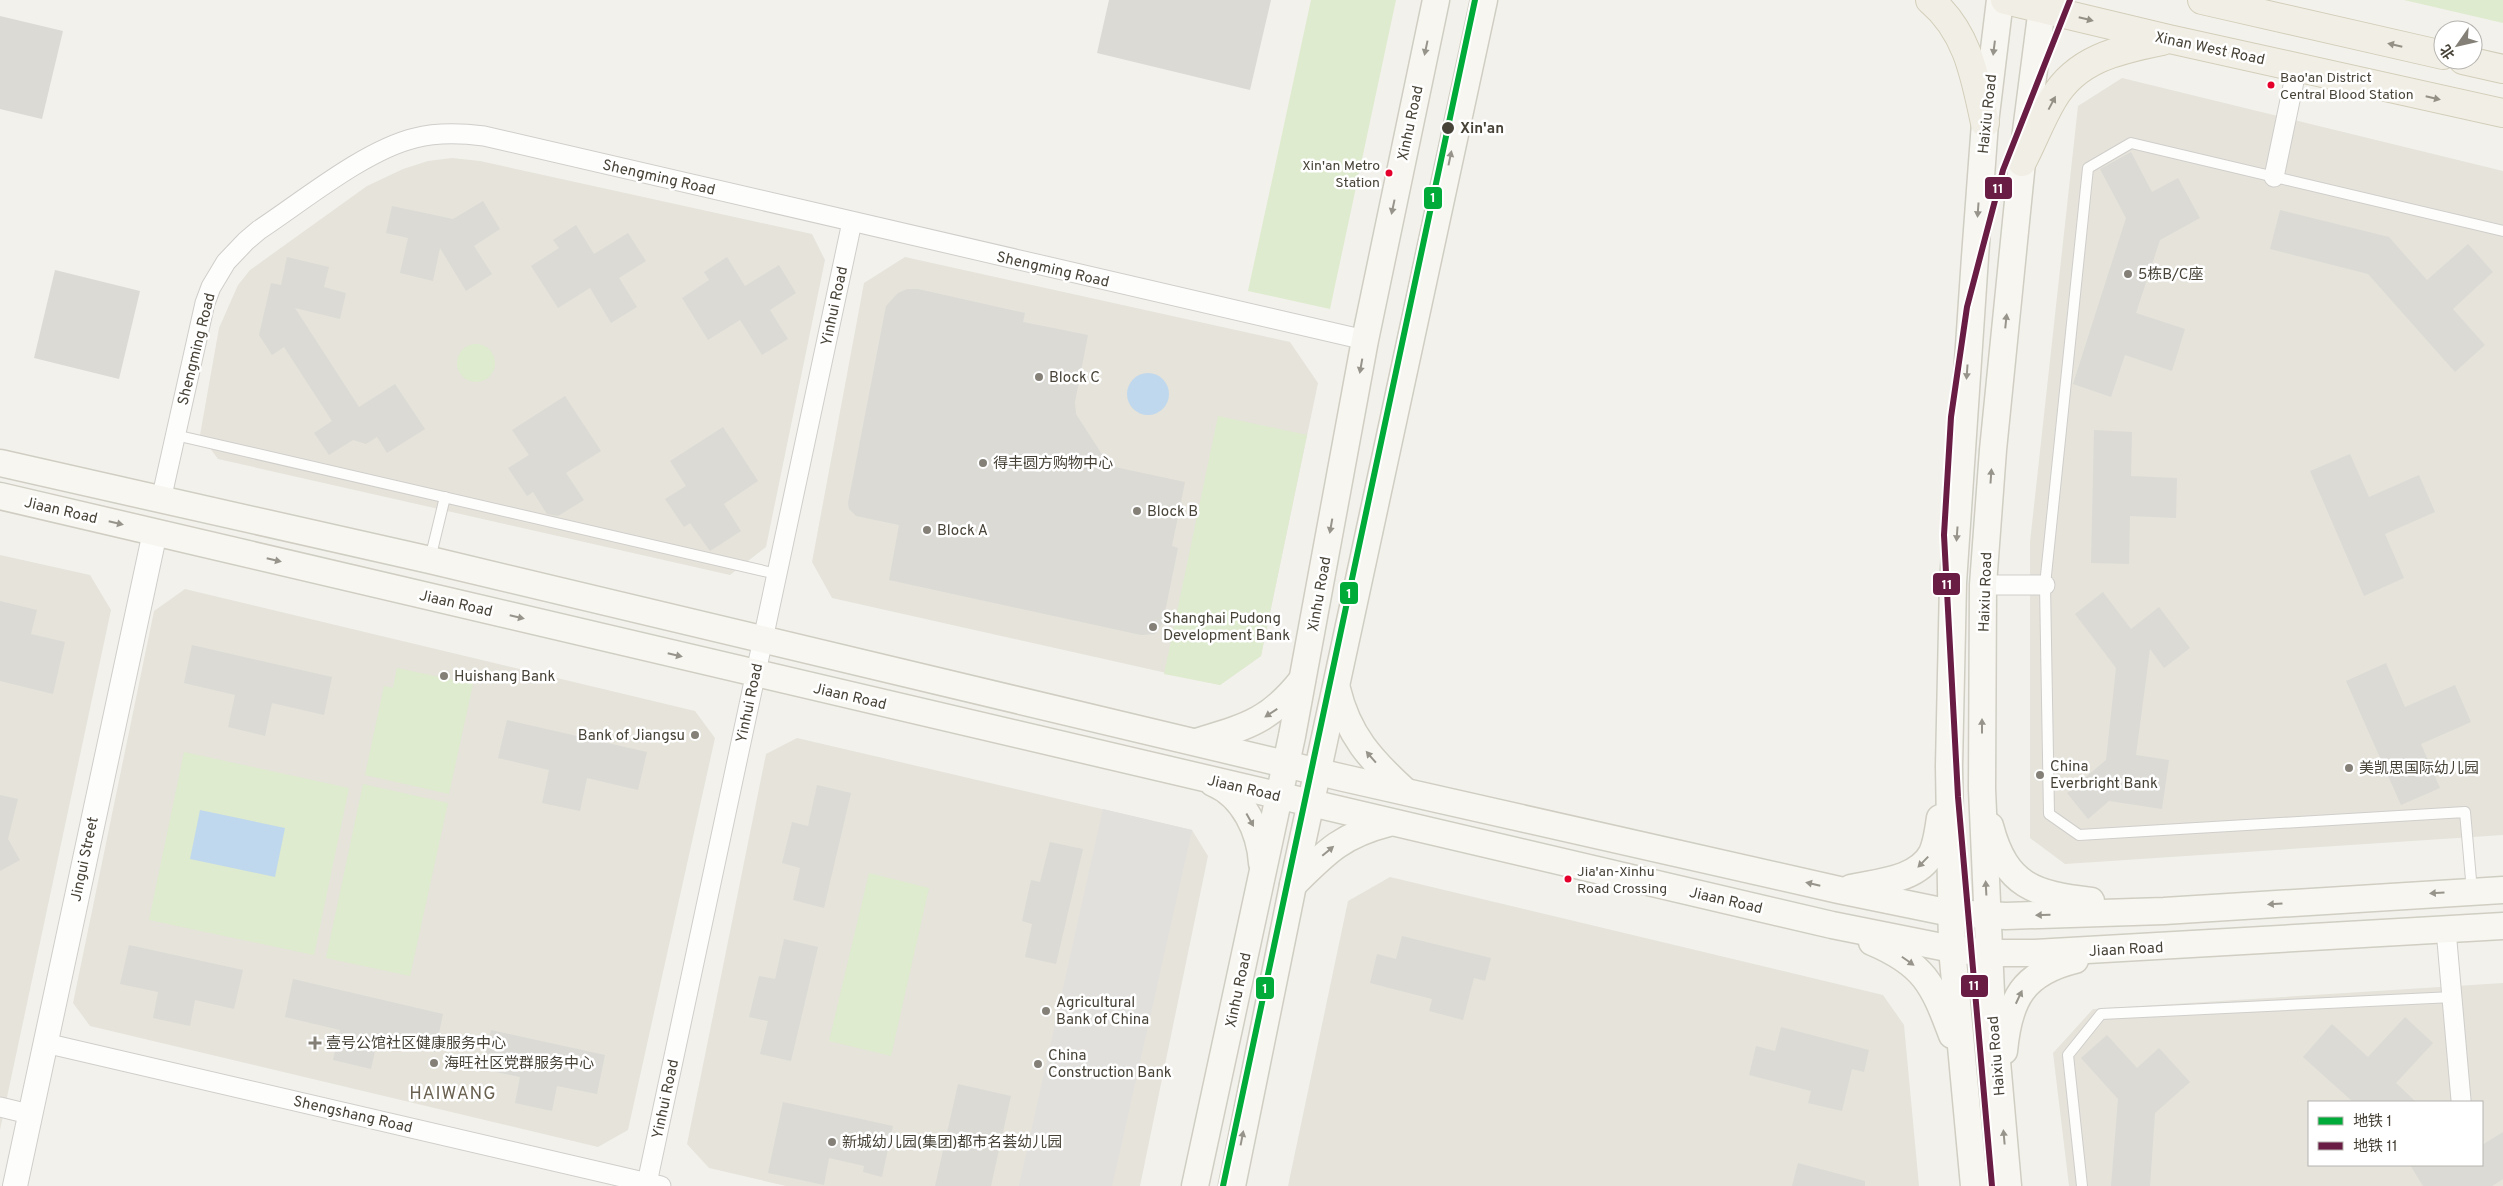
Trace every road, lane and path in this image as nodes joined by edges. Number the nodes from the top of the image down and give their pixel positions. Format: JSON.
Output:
{"nodes":[{"id":1,"x":1436,"y":0,"type":"edge"},
{"id":2,"x":1930,"y":0,"type":"edge"},
{"id":3,"x":2000,"y":0,"type":"edge"},
{"id":4,"x":2005,"y":0,"type":"edge"},
{"id":5,"x":2202,"y":0,"type":"edge"},
{"id":6,"x":2042,"y":4,"type":"edge"},
{"id":7,"x":1484,"y":7,"type":"edge"},
{"id":8,"x":2169,"y":39,"type":"junction"},
{"id":9,"x":2433,"y":54,"type":"edge"},
{"id":10,"x":2483,"y":64,"type":"edge"},
{"id":11,"x":2297,"y":67,"type":"junction"},
{"id":12,"x":2503,"y":69,"type":"edge"},
{"id":13,"x":2503,"y":113,"type":"edge"},
{"id":14,"x":1985,"y":123,"type":"junction"},
{"id":15,"x":2022,"y":162,"type":"junction"},
{"id":16,"x":2274,"y":177,"type":"junction"},
{"id":17,"x":852,"y":222,"type":"junction"},
{"id":18,"x":2503,"y":230,"type":"edge"},
{"id":19,"x":1365,"y":340,"type":"junction"},
{"id":20,"x":175,"y":435,"type":"junction"},
{"id":21,"x":6,"y":469,"type":"edge"},
{"id":22,"x":5,"y":495,"type":"edge"},
{"id":23,"x":445,"y":497,"type":"junction"},
{"id":24,"x":161,"y":500,"type":"junction"},
{"id":25,"x":155,"y":532,"type":"junction"},
{"id":26,"x":430,"y":560,"type":"junction"},
{"id":27,"x":777,"y":574,"type":"junction"},
{"id":28,"x":1983,"y":585,"type":"junction"},
{"id":29,"x":2045,"y":585,"type":"junction"},
{"id":30,"x":762,"y":640,"type":"junction"},
{"id":31,"x":756,"y":674,"type":"junction"},
{"id":32,"x":1304,"y":677,"type":"junction"},
{"id":33,"x":1336,"y":685,"type":"junction"},
{"id":34,"x":1195,"y":743,"type":"junction"},
{"id":35,"x":1286,"y":764,"type":"junction"},
{"id":36,"x":1949,"y":766,"type":"junction"},
{"id":37,"x":1318,"y":772,"type":"junction"},
{"id":38,"x":1201,"y":778,"type":"junction"},
{"id":39,"x":1982,"y":789,"type":"junction"},
{"id":40,"x":1406,"y":792,"type":"junction"},
{"id":41,"x":1279,"y":797,"type":"junction"},
{"id":42,"x":1310,"y":804,"type":"junction"},
{"id":43,"x":1534,"y":821,"type":"junction"},
{"id":44,"x":1390,"y":822,"type":"junction"},
{"id":45,"x":1530,"y":855,"type":"junction"},
{"id":46,"x":1263,"y":873,"type":"junction"},
{"id":47,"x":1293,"y":885,"type":"junction"},
{"id":48,"x":1839,"y":890,"type":"junction"},
{"id":49,"x":2503,"y":890,"type":"edge"},
{"id":50,"x":2472,"y":891,"type":"junction"},
{"id":51,"x":2164,"y":911,"type":"junction"},
{"id":52,"x":1951,"y":913,"type":"junction"},
{"id":53,"x":1987,"y":916,"type":"junction"},
{"id":54,"x":1832,"y":925,"type":"junction"},
{"id":55,"x":2503,"y":926,"type":"edge"},
{"id":56,"x":2446,"y":930,"type":"junction"},
{"id":57,"x":1952,"y":949,"type":"junction"},
{"id":58,"x":2110,"y":950,"type":"junction"},
{"id":59,"x":1989,"y":952,"type":"junction"},
{"id":60,"x":2452,"y":997,"type":"junction"},
{"id":61,"x":1229,"y":1031,"type":"junction"},
{"id":62,"x":1262,"y":1040,"type":"junction"},
{"id":63,"x":45,"y":1043,"type":"junction"},
{"id":64,"x":1962,"y":1064,"type":"junction"},
{"id":65,"x":2000,"y":1096,"type":"junction"},
{"id":66,"x":2461,"y":1100,"type":"dead end"},
{"id":67,"x":0,"y":1107,"type":"edge"},
{"id":68,"x":29,"y":1114,"type":"junction"},
{"id":69,"x":654,"y":1184,"type":"edge"},
{"id":70,"x":15,"y":1186,"type":"edge"},
{"id":71,"x":1195,"y":1186,"type":"edge"},
{"id":72,"x":1232,"y":1186,"type":"edge"},
{"id":73,"x":1974,"y":1186,"type":"edge"},
{"id":74,"x":2008,"y":1186,"type":"edge"},
{"id":75,"x":2082,"y":1186,"type":"edge"}],
"edges":[{"from":1,"to":19,"type":"main road","name":"Xinhu Road","one_way":true},
{"from":2,"to":14,"type":"main road"},
{"from":3,"to":14,"type":"main road","name":"Haixiu Road","one_way":true},
{"from":4,"to":6,"type":"main road","name":"Xinan West Road"},
{"from":9,"to":5,"type":"main road","one_way":true},
{"from":6,"to":8,"type":"main road","name":"Xinan West Road","one_way":true},
{"from":6,"to":15,"type":"main road","name":"Haixiu Road"},
{"from":33,"to":7,"type":"main road","one_way":true},
{"from":8,"to":11,"type":"main road","name":"Xinan West Road"},
{"from":15,"to":8,"type":"main road","one_way":true},
{"from":10,"to":12,"type":"main road"},
{"from":11,"to":13,"type":"main road","name":"Xinan West Road","one_way":true},
{"from":11,"to":16,"type":"street"},
{"from":14,"to":36,"type":"main road","name":"Haixiu Road","one_way":true},
{"from":28,"to":15,"type":"main road","name":"Haixiu Road","one_way":true},
{"from":16,"to":18,"type":"lane"},
{"from":16,"to":29,"type":"lane"},
{"from":17,"to":19,"type":"street","name":"Shengming Road"},
{"from":17,"to":20,"type":"street","name":"Shengming Road"},
{"from":17,"to":27,"type":"street","name":"Yinhui Road"},
{"from":19,"to":32,"type":"main road","name":"Xinhu Road","one_way":true},
{"from":20,"to":23,"type":"lane"},
{"from":20,"to":24,"type":"street","name":"Shengming Road"},
{"from":21,"to":24,"type":"main road"},
{"from":22,"to":25,"type":"main road","name":"Jiaan Road","one_way":true},
{"from":23,"to":26,"type":"lane"},
{"from":23,"to":27,"type":"lane"},
{"from":24,"to":26,"type":"main road"},
{"from":25,"to":31,"type":"main road","name":"Jiaan Road","one_way":true},
{"from":25,"to":63,"type":"street","name":"Jingui Street"},
{"from":26,"to":30,"type":"main road"},
{"from":27,"to":30,"type":"street","name":"Yinhui Road"},
{"from":28,"to":29,"type":"street"},
{"from":39,"to":28,"type":"main road","name":"Haixiu Road","one_way":true},
{"from":29,"to":50,"type":"lane"},
{"from":30,"to":31,"type":"street","name":"Yinhui Road"},
{"from":30,"to":34,"type":"main road"},
{"from":31,"to":38,"type":"main road","name":"Jiaan Road"},
{"from":31,"to":69,"type":"street","name":"Yinhui Road"},
{"from":32,"to":34,"type":"main road","one_way":true},
{"from":32,"to":35,"type":"main road","name":"Xinhu Road"},
{"from":33,"to":37,"type":"main road"},
{"from":40,"to":33,"type":"main road","one_way":true},
{"from":34,"to":35,"type":"main road"},
{"from":35,"to":37,"type":"main road"},
{"from":35,"to":41,"type":"main road","name":"Xinhu Road"},
{"from":36,"to":48,"type":"main road","one_way":true},
{"from":36,"to":52,"type":"main road","name":"Haixiu Road"},
{"from":37,"to":40,"type":"main road"},
{"from":37,"to":42,"type":"main road"},
{"from":38,"to":41,"type":"main road","name":"Jiaan Road"},
{"from":38,"to":46,"type":"main road","one_way":true},
{"from":39,"to":51,"type":"main road"},
{"from":53,"to":39,"type":"main road","name":"Haixiu Road","one_way":true},
{"from":40,"to":43,"type":"main road"},
{"from":41,"to":42,"type":"main road","name":"Jiaan Road"},
{"from":41,"to":46,"type":"main road","name":"Xinhu Road"},
{"from":42,"to":44,"type":"main road","name":"Jiaan Road"},
{"from":42,"to":47,"type":"main road"},
{"from":43,"to":45,"type":"main road"},
{"from":48,"to":43,"type":"main road","one_way":true},
{"from":44,"to":45,"type":"main road","name":"Jiaan Road"},
{"from":47,"to":44,"type":"main road","one_way":true},
{"from":45,"to":54,"type":"main road","name":"Jiaan Road"},
{"from":46,"to":61,"type":"main road","name":"Xinhu Road"},
{"from":47,"to":62,"type":"main road"},
{"from":48,"to":52,"type":"main road"},
{"from":49,"to":50,"type":"main road"},
{"from":50,"to":51,"type":"main road","one_way":true},
{"from":51,"to":53,"type":"main road","one_way":true},
{"from":52,"to":53,"type":"main road"},
{"from":52,"to":57,"type":"main road","name":"Haixiu Road"},
{"from":53,"to":59,"type":"main road","name":"Haixiu Road"},
{"from":54,"to":57,"type":"main road","name":"Jiaan Road"},
{"from":54,"to":64,"type":"main road","one_way":true},
{"from":55,"to":56,"type":"main road","name":"Jiaan Road"},
{"from":56,"to":58,"type":"main road","name":"Jiaan Road"},
{"from":56,"to":60,"type":"street"},
{"from":57,"to":59,"type":"main road","name":"Jiaan Road"},
{"from":57,"to":64,"type":"main road","name":"Haixiu Road"},
{"from":58,"to":59,"type":"main road","name":"Jiaan Road"},
{"from":65,"to":58,"type":"main road","one_way":true},
{"from":59,"to":65,"type":"main road","name":"Haixiu Road"},
{"from":60,"to":66,"type":"street"},
{"from":60,"to":75,"type":"lane"},
{"from":61,"to":62,"type":"main road"},
{"from":61,"to":71,"type":"main road","name":"Xinhu Road"},
{"from":72,"to":62,"type":"main road","one_way":true},
{"from":63,"to":68,"type":"street","name":"Jingui Street"},
{"from":63,"to":69,"type":"street","name":"Shengshang Road"},
{"from":64,"to":73,"type":"main road","name":"Haixiu Road"},
{"from":74,"to":65,"type":"main road","name":"Haixiu Road","one_way":true},
{"from":67,"to":68,"type":"street"},
{"from":68,"to":70,"type":"street","name":"Jingui Street"}]}
